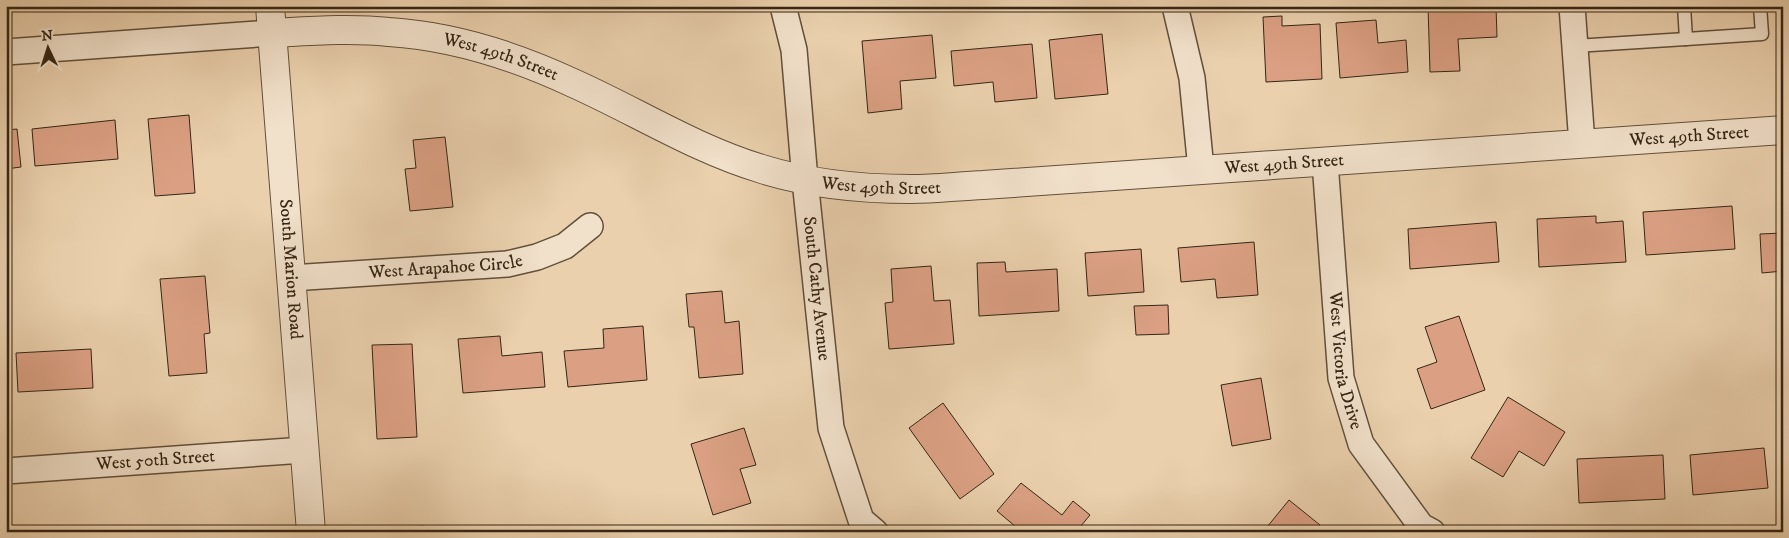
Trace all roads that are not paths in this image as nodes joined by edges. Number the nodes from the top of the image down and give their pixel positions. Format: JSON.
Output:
{"nodes":[{"id":1,"x":270,"y":6,"type":"edge"},
{"id":2,"x":783,"y":6,"type":"edge"},
{"id":3,"x":1175,"y":6,"type":"edge"},
{"id":4,"x":1572,"y":6,"type":"edge"},
{"id":5,"x":1684,"y":6,"type":"edge"},
{"id":6,"x":1760,"y":6,"type":"edge"},
{"id":7,"x":272,"y":33,"type":"junction"},
{"id":8,"x":1686,"y":39,"type":"junction"},
{"id":9,"x":1575,"y":46,"type":"junction"},
{"id":10,"x":6,"y":52,"type":"edge"},
{"id":11,"x":1783,"y":130,"type":"edge"},
{"id":12,"x":1582,"y":144,"type":"junction"},
{"id":13,"x":1325,"y":162,"type":"junction"},
{"id":14,"x":1201,"y":170,"type":"junction"},
{"id":15,"x":805,"y":180,"type":"junction"},
{"id":16,"x":590,"y":226,"type":"dead end"},
{"id":17,"x":291,"y":278,"type":"junction"},
{"id":18,"x":304,"y":450,"type":"junction"},
{"id":19,"x":6,"y":470,"type":"edge"},
{"id":20,"x":1423,"y":530,"type":"edge"},
{"id":21,"x":311,"y":532,"type":"edge"},
{"id":22,"x":875,"y":532,"type":"edge"}],
"edges":[{"from":1,"to":7,"type":"street","name":"South Marion Road"},
{"from":2,"to":15,"type":"street","name":"South Cathy Avenue"},
{"from":3,"to":14,"type":"street"},
{"from":4,"to":9,"type":"street"},
{"from":5,"to":8,"type":"lane"},
{"from":6,"to":8,"type":"lane"},
{"from":7,"to":10,"type":"street","name":"West 49th Street"},
{"from":7,"to":15,"type":"street","name":"West 49th Street"},
{"from":7,"to":17,"type":"street","name":"South Marion Road"},
{"from":8,"to":9,"type":"lane"},
{"from":9,"to":12,"type":"street"},
{"from":11,"to":12,"type":"street","name":"West 49th Street"},
{"from":12,"to":13,"type":"street","name":"West 49th Street"},
{"from":13,"to":14,"type":"street","name":"West 49th Street"},
{"from":13,"to":20,"type":"street","name":"West Victoria Drive"},
{"from":14,"to":15,"type":"street","name":"West 49th Street"},
{"from":15,"to":22,"type":"street","name":"South Cathy Avenue"},
{"from":16,"to":17,"type":"street","name":"West Arapahoe Circle"},
{"from":17,"to":18,"type":"street","name":"South Marion Road"},
{"from":18,"to":19,"type":"street","name":"West 50th Street"},
{"from":18,"to":21,"type":"street","name":"South Marion Road"}]}
